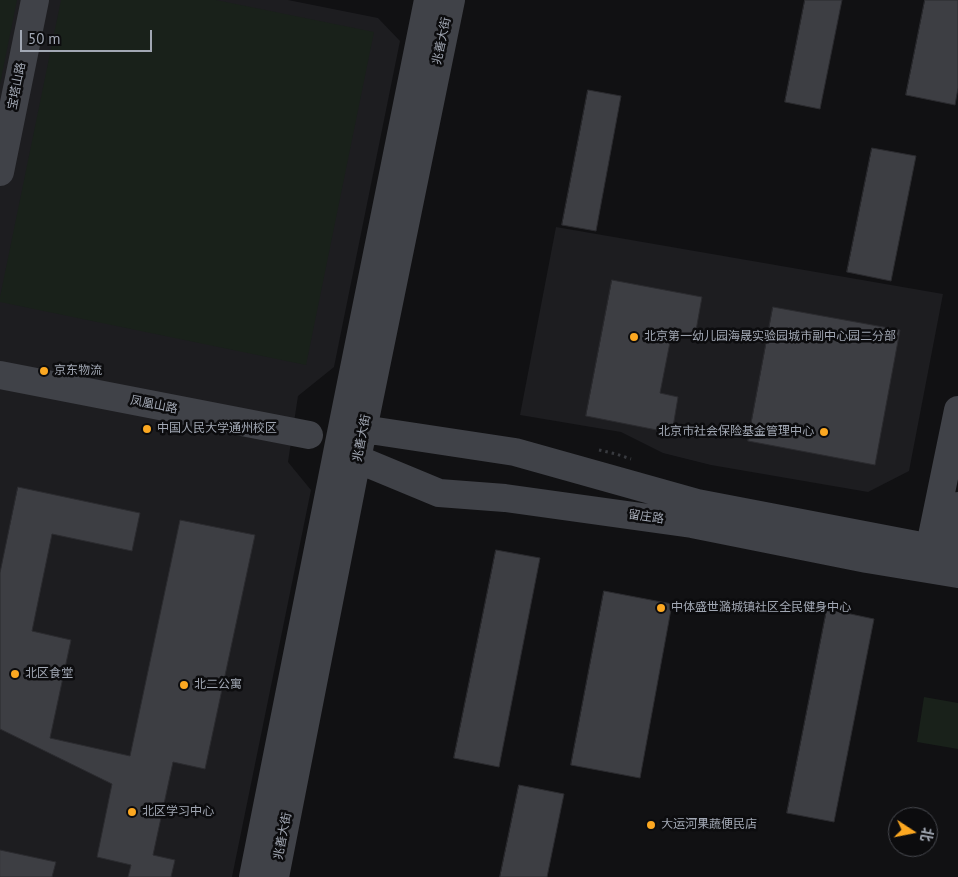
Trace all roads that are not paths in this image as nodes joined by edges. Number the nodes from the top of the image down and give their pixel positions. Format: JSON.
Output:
{"nodes":[{"id":1,"x":35,"y":0,"type":"edge"},
{"id":2,"x":441,"y":1,"type":"edge"},
{"id":3,"x":0,"y":172,"type":"edge"},
{"id":4,"x":0,"y":375,"type":"edge"},
{"id":5,"x":958,"y":410,"type":"edge"},
{"id":6,"x":309,"y":435,"type":"dead end"},
{"id":7,"x":350,"y":442,"type":"junction"},
{"id":8,"x":958,"y":506,"type":"edge"},
{"id":9,"x":944,"y":561,"type":"edge"},
{"id":10,"x":253,"y":877,"type":"edge"},
{"id":11,"x":275,"y":877,"type":"edge"}],
"edges":[{"from":1,"to":3,"type":"main road","name":"宝塔山路"},
{"from":2,"to":7,"type":"main road","name":"兆善大街"},
{"from":4,"to":6,"type":"main road","name":"凤凰山路"},
{"from":5,"to":9,"type":"main road"},
{"from":7,"to":9,"type":"main road","name":"留庄路"},
{"from":7,"to":9,"type":"main road","name":"留庄路"},
{"from":7,"to":10,"type":"main road","name":"兆善大街"},
{"from":7,"to":11,"type":"main road","name":"兆善大街"},
{"from":8,"to":9,"type":"main road"}]}
